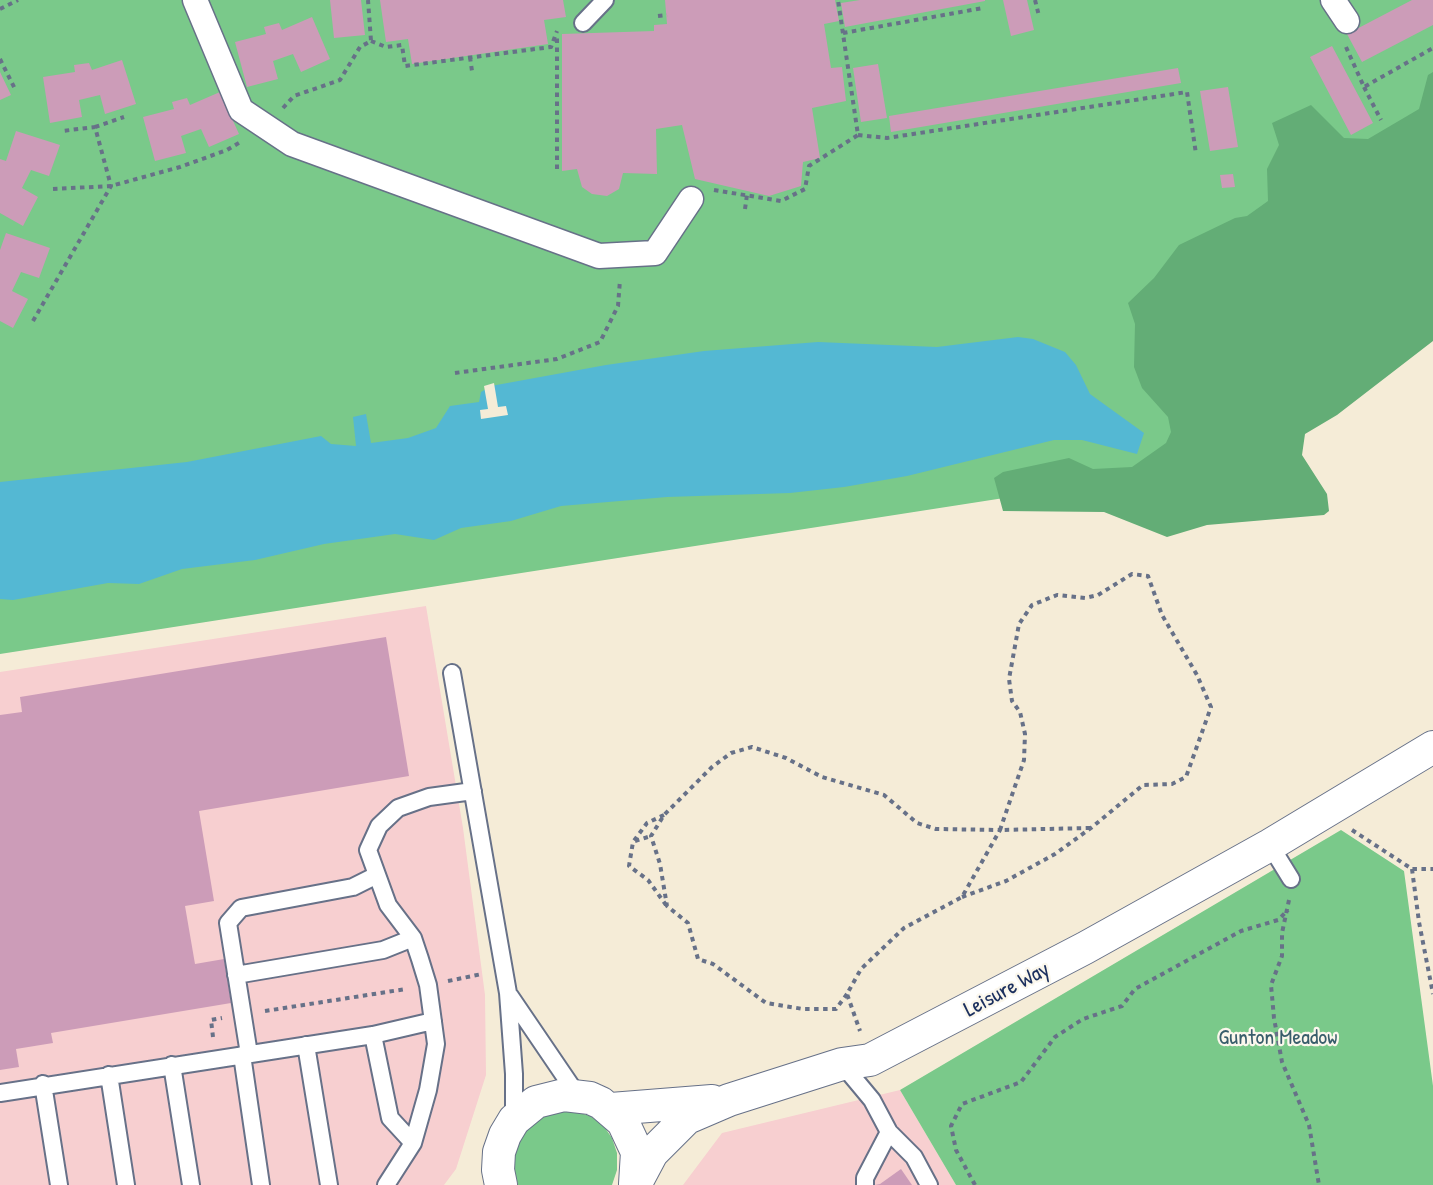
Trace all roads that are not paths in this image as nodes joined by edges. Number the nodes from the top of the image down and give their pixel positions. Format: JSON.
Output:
{"nodes":[{"id":1,"x":195,"y":0,"type":"edge"},
{"id":2,"x":605,"y":0,"type":"edge"},
{"id":3,"x":1333,"y":0,"type":"edge"},
{"id":4,"x":1347,"y":21,"type":"road end"},
{"id":5,"x":584,"y":23,"type":"dead end"},
{"id":6,"x":691,"y":199,"type":"road end"},
{"id":7,"x":452,"y":673,"type":"dead end"},
{"id":8,"x":1433,"y":747,"type":"edge"},
{"id":9,"x":473,"y":791,"type":"junction"},
{"id":10,"x":1270,"y":844,"type":"junction"},
{"id":11,"x":375,"y":876,"type":"junction"},
{"id":12,"x":1291,"y":879,"type":"dead end"},
{"id":13,"x":413,"y":938,"type":"junction"},
{"id":14,"x":237,"y":975,"type":"junction"},
{"id":15,"x":508,"y":993,"type":"junction"},
{"id":16,"x":433,"y":1021,"type":"junction"},
{"id":17,"x":373,"y":1035,"type":"junction"},
{"id":18,"x":306,"y":1045,"type":"junction"},
{"id":19,"x":246,"y":1054,"type":"junction"},
{"id":20,"x":856,"y":1062,"type":"junction"},
{"id":21,"x":172,"y":1065,"type":"junction"},
{"id":22,"x":109,"y":1075,"type":"junction"},
{"id":23,"x":43,"y":1084,"type":"junction"},
{"id":24,"x":0,"y":1093,"type":"edge"},
{"id":25,"x":578,"y":1096,"type":"junction"},
{"id":26,"x":729,"y":1100,"type":"junction"},
{"id":27,"x":611,"y":1109,"type":"junction"},
{"id":28,"x":514,"y":1120,"type":"junction"},
{"id":29,"x":889,"y":1132,"type":"junction"},
{"id":30,"x":413,"y":1143,"type":"junction"},
{"id":31,"x":496,"y":1180,"type":"edge"},
{"id":32,"x":863,"y":1182,"type":"edge"},
{"id":33,"x":59,"y":1185,"type":"edge"},
{"id":34,"x":126,"y":1185,"type":"edge"},
{"id":35,"x":191,"y":1185,"type":"edge"},
{"id":36,"x":261,"y":1185,"type":"edge"},
{"id":37,"x":329,"y":1185,"type":"edge"},
{"id":38,"x":386,"y":1185,"type":"edge"},
{"id":39,"x":635,"y":1185,"type":"edge"},
{"id":40,"x":929,"y":1185,"type":"edge"}],
"edges":[{"from":1,"to":6,"type":"street"},
{"from":2,"to":5,"type":"lane"},
{"from":3,"to":4,"type":"street"},
{"from":7,"to":9,"type":"lane"},
{"from":8,"to":10,"type":"street","name":"Leisure Way"},
{"from":9,"to":11,"type":"lane"},
{"from":9,"to":15,"type":"lane"},
{"from":10,"to":12,"type":"lane"},
{"from":10,"to":20,"type":"street","name":"Leisure Way"},
{"from":11,"to":13,"type":"lane"},
{"from":11,"to":14,"type":"lane"},
{"from":13,"to":14,"type":"lane"},
{"from":13,"to":16,"type":"lane"},
{"from":14,"to":19,"type":"lane"},
{"from":15,"to":25,"type":"lane"},
{"from":15,"to":28,"type":"lane"},
{"from":16,"to":17,"type":"lane"},
{"from":16,"to":30,"type":"lane"},
{"from":17,"to":18,"type":"lane"},
{"from":17,"to":30,"type":"lane"},
{"from":18,"to":19,"type":"lane"},
{"from":18,"to":37,"type":"lane"},
{"from":19,"to":21,"type":"lane"},
{"from":19,"to":36,"type":"lane"},
{"from":20,"to":26,"type":"street","name":"Leisure Way"},
{"from":20,"to":29,"type":"lane"},
{"from":21,"to":22,"type":"lane"},
{"from":21,"to":35,"type":"lane"},
{"from":22,"to":23,"type":"lane"},
{"from":22,"to":34,"type":"lane"},
{"from":23,"to":24,"type":"lane"},
{"from":23,"to":33,"type":"lane"},
{"from":25,"to":27,"type":"street","name":"Leisure Way"},
{"from":25,"to":28,"type":"street","name":"Leisure Way"},
{"from":26,"to":27,"type":"street","name":"Leisure Way"},
{"from":26,"to":39,"type":"street","name":"Leisure Way"},
{"from":27,"to":39,"type":"street","name":"Leisure Way"},
{"from":28,"to":31,"type":"street","name":"Leisure Way"},
{"from":29,"to":32,"type":"lane"},
{"from":29,"to":40,"type":"lane"},
{"from":30,"to":38,"type":"lane"}]}
